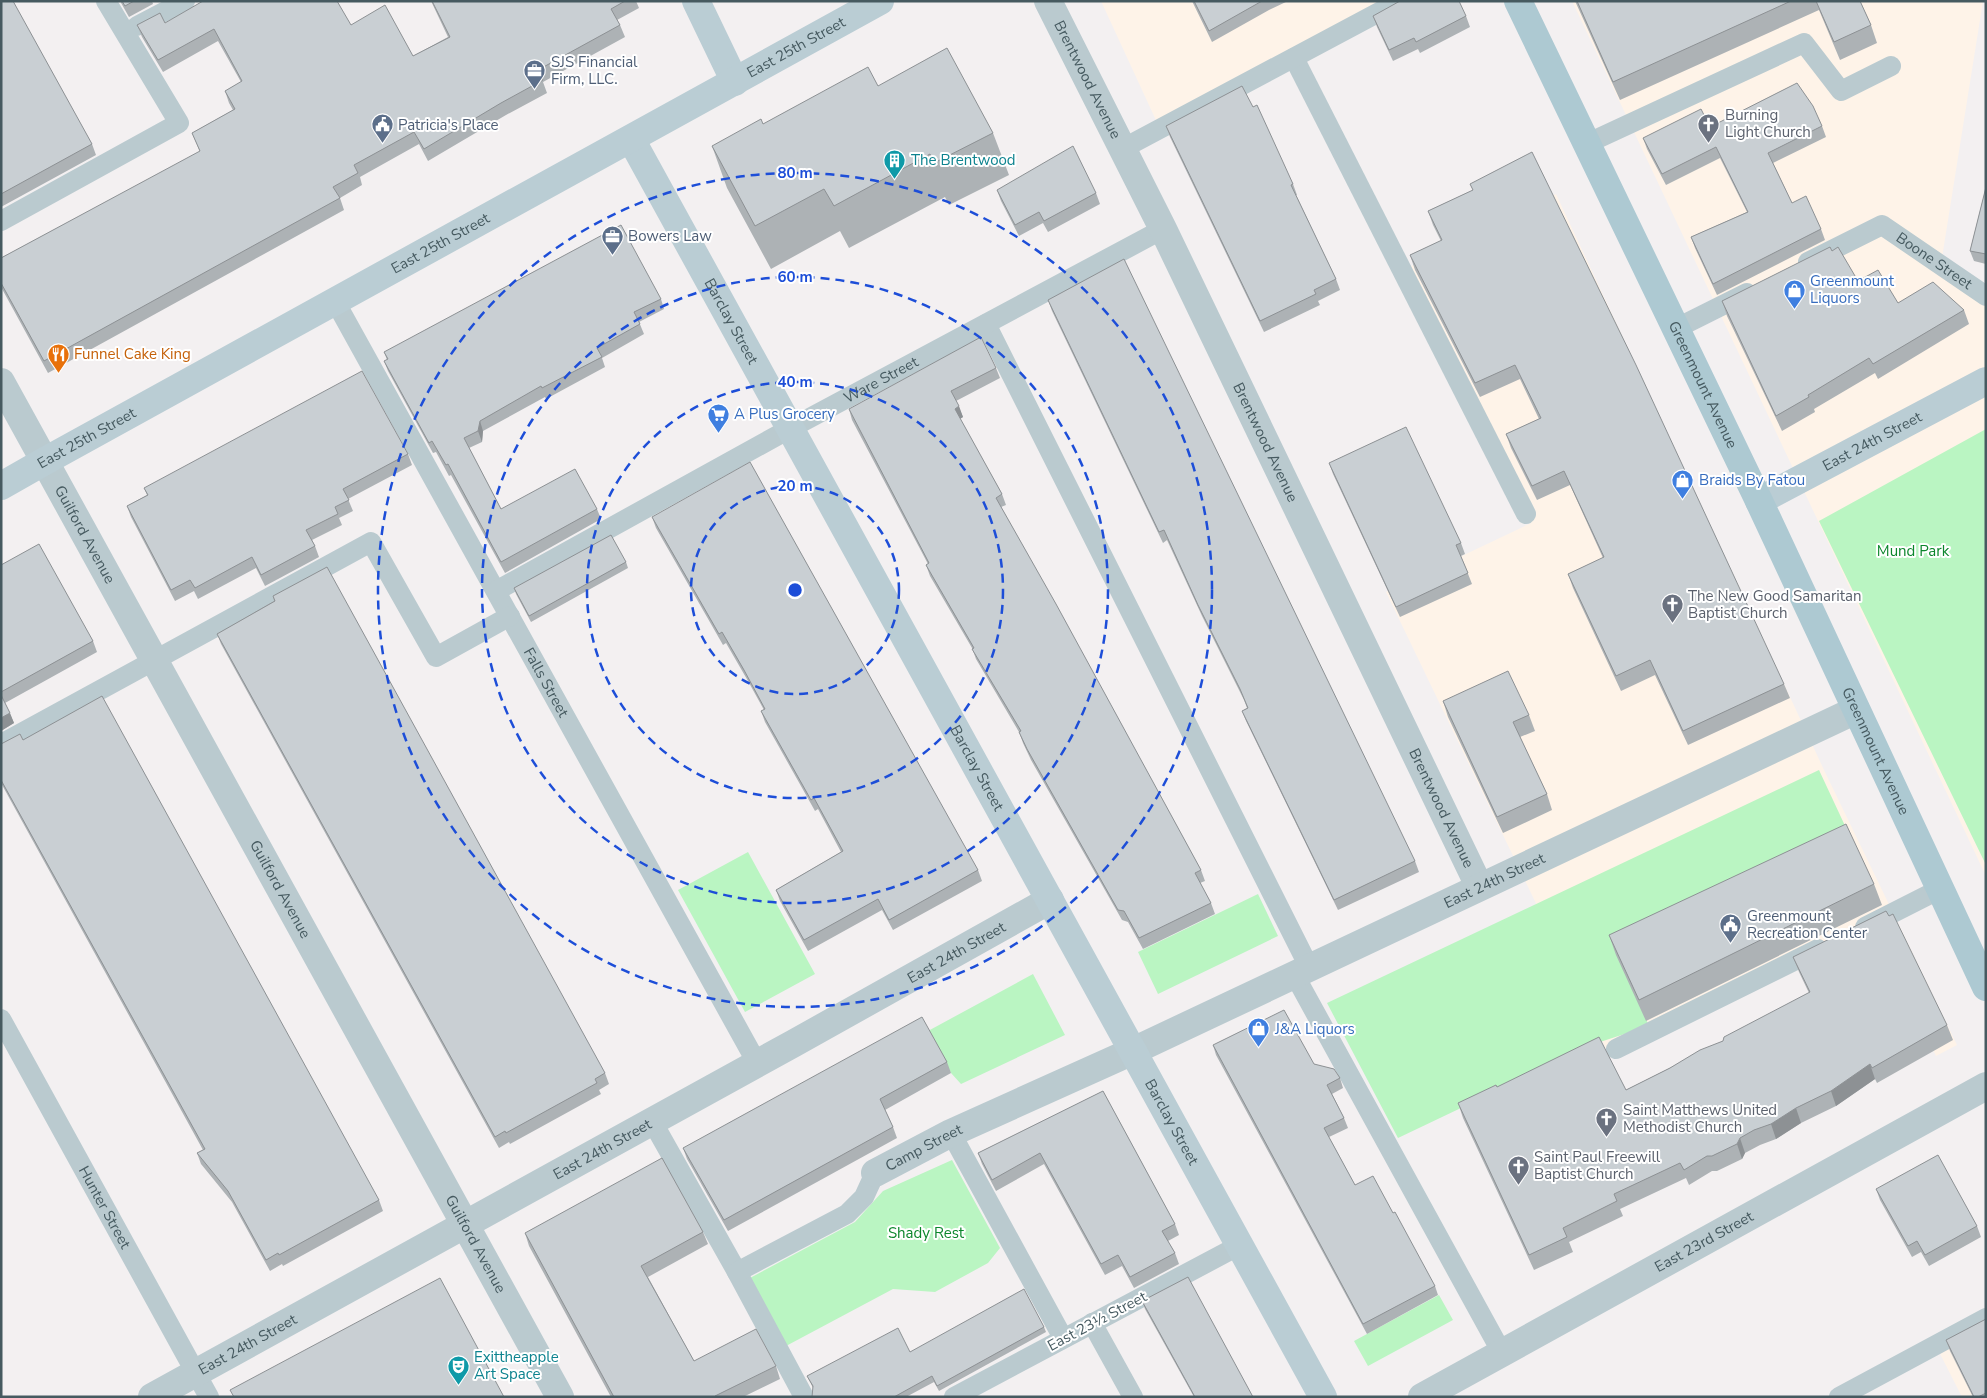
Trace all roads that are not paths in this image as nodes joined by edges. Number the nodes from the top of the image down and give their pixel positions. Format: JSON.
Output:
{"nodes":[{"id":1,"x":106,"y":1,"type":"edge"},
{"id":2,"x":185,"y":1,"type":"edge"},
{"id":3,"x":696,"y":1,"type":"edge"},
{"id":4,"x":880,"y":1,"type":"edge"},
{"id":5,"x":1048,"y":1,"type":"edge"},
{"id":6,"x":1400,"y":1,"type":"edge"},
{"id":7,"x":1518,"y":1,"type":"edge"},
{"id":8,"x":124,"y":33,"type":"junction"},
{"id":9,"x":1294,"y":58,"type":"junction"},
{"id":10,"x":1890,"y":66,"type":"dead end"},
{"id":11,"x":735,"y":82,"type":"junction"},
{"id":12,"x":631,"y":139,"type":"junction"},
{"id":13,"x":1586,"y":144,"type":"junction"},
{"id":14,"x":1122,"y":149,"type":"junction"},
{"id":15,"x":1,"y":222,"type":"edge"},
{"id":16,"x":1163,"y":229,"type":"junction"},
{"id":17,"x":1787,"y":272,"type":"edge"},
{"id":18,"x":1761,"y":285,"type":"edge"},
{"id":19,"x":1986,"y":296,"type":"edge"},
{"id":20,"x":335,"y":301,"type":"junction"},
{"id":21,"x":986,"y":324,"type":"junction"},
{"id":22,"x":1675,"y":329,"type":"junction"},
{"id":23,"x":1986,"y":381,"type":"edge"},
{"id":24,"x":1,"y":382,"type":"edge"},
{"id":25,"x":791,"y":428,"type":"junction"},
{"id":26,"x":45,"y":461,"type":"junction"},
{"id":27,"x":1,"y":486,"type":"edge"},
{"id":28,"x":1758,"y":501,"type":"junction"},
{"id":29,"x":1526,"y":514,"type":"dead end"},
{"id":30,"x":496,"y":591,"type":"junction"},
{"id":31,"x":510,"y":616,"type":"junction"},
{"id":32,"x":155,"y":662,"type":"junction"},
{"id":33,"x":1856,"y":710,"type":"junction"},
{"id":34,"x":1,"y":744,"type":"edge"},
{"id":35,"x":1479,"y":886,"type":"junction"},
{"id":36,"x":1940,"y":890,"type":"junction"},
{"id":37,"x":1050,"y":900,"type":"junction"},
{"id":38,"x":1849,"y":934,"type":"edge"},
{"id":39,"x":1831,"y":943,"type":"edge"},
{"id":40,"x":1302,"y":971,"type":"junction"},
{"id":41,"x":1982,"y":971,"type":"edge"},
{"id":42,"x":1,"y":1019,"type":"edge"},
{"id":43,"x":1616,"y":1049,"type":"dead end"},
{"id":44,"x":1133,"y":1051,"type":"junction"},
{"id":45,"x":758,"y":1064,"type":"junction"},
{"id":46,"x":1986,"y":1086,"type":"edge"},
{"id":47,"x":652,"y":1121,"type":"junction"},
{"id":48,"x":951,"y":1133,"type":"junction"},
{"id":49,"x":876,"y":1173,"type":"joint"},
{"id":50,"x":466,"y":1225,"type":"junction"},
{"id":51,"x":1240,"y":1245,"type":"junction"},
{"id":52,"x":737,"y":1272,"type":"junction"},
{"id":53,"x":1986,"y":1318,"type":"edge"},
{"id":54,"x":1092,"y":1323,"type":"junction"},
{"id":55,"x":1063,"y":1338,"type":"junction"},
{"id":56,"x":1502,"y":1353,"type":"junction"},
{"id":57,"x":196,"y":1373,"type":"junction"},
{"id":58,"x":152,"y":1397,"type":"edge"},
{"id":59,"x":209,"y":1397,"type":"edge"},
{"id":60,"x":560,"y":1397,"type":"edge"},
{"id":61,"x":804,"y":1397,"type":"edge"},
{"id":62,"x":954,"y":1397,"type":"edge"},
{"id":63,"x":1133,"y":1397,"type":"edge"},
{"id":64,"x":1323,"y":1397,"type":"edge"},
{"id":65,"x":1422,"y":1397,"type":"edge"},
{"id":66,"x":1839,"y":1397,"type":"edge"}],
"edges":[{"from":1,"to":8,"type":"lane"},
{"from":2,"to":8,"type":"lane"},
{"from":3,"to":11,"type":"street"},
{"from":4,"to":11,"type":"street","name":"East 25th Street"},
{"from":5,"to":14,"type":"street","name":"Brentwood Avenue"},
{"from":6,"to":9,"type":"lane"},
{"from":7,"to":13,"type":"main road","name":"Greenmount Avenue"},
{"from":8,"to":15,"type":"lane"},
{"from":9,"to":14,"type":"lane"},
{"from":9,"to":29,"type":"lane"},
{"from":10,"to":13,"type":"lane"},
{"from":11,"to":12,"type":"street","name":"East 25th Street"},
{"from":12,"to":20,"type":"street","name":"East 25th Street"},
{"from":12,"to":25,"type":"street","name":"Barclay Street"},
{"from":13,"to":22,"type":"main road","name":"Greenmount Avenue"},
{"from":14,"to":16,"type":"street","name":"Brentwood Avenue"},
{"from":16,"to":21,"type":"lane","name":"Ware Street"},
{"from":16,"to":35,"type":"street","name":"Brentwood Avenue"},
{"from":17,"to":19,"type":"lane","name":"Boone Street"},
{"from":18,"to":22,"type":"lane"},
{"from":20,"to":26,"type":"street","name":"East 25th Street"},
{"from":20,"to":30,"type":"lane","name":"Falls Street"},
{"from":21,"to":25,"type":"lane","name":"Ware Street"},
{"from":21,"to":40,"type":"lane"},
{"from":22,"to":28,"type":"main road","name":"Greenmount Avenue"},
{"from":23,"to":28,"type":"street","name":"East 24th Street"},
{"from":24,"to":26,"type":"street","name":"Guilford Avenue"},
{"from":25,"to":30,"type":"lane","name":"Ware Street"},
{"from":25,"to":37,"type":"street","name":"Barclay Street"},
{"from":26,"to":27,"type":"street","name":"East 25th Street"},
{"from":26,"to":32,"type":"street","name":"Guilford Avenue"},
{"from":28,"to":33,"type":"main road","name":"Greenmount Avenue"},
{"from":30,"to":31,"type":"lane","name":"Falls Street"},
{"from":31,"to":32,"type":"lane"},
{"from":31,"to":45,"type":"lane","name":"Falls Street"},
{"from":32,"to":34,"type":"lane"},
{"from":32,"to":50,"type":"street","name":"Guilford Avenue"},
{"from":33,"to":35,"type":"street","name":"East 24th Street"},
{"from":33,"to":36,"type":"main road","name":"Greenmount Avenue"},
{"from":35,"to":40,"type":"street","name":"East 24th Street"},
{"from":36,"to":38,"type":"lane"},
{"from":36,"to":41,"type":"main road","name":"Greenmount Avenue"},
{"from":37,"to":44,"type":"street","name":"Barclay Street"},
{"from":37,"to":45,"type":"street","name":"East 24th Street"},
{"from":39,"to":43,"type":"lane"},
{"from":40,"to":44,"type":"street","name":"East 24th Street"},
{"from":40,"to":56,"type":"lane"},
{"from":42,"to":57,"type":"lane","name":"Hunter Street"},
{"from":44,"to":48,"type":"street","name":"Camp Street"},
{"from":44,"to":51,"type":"street","name":"Barclay Street"},
{"from":45,"to":47,"type":"street","name":"East 24th Street"},
{"from":46,"to":56,"type":"street","name":"East 23rd Street"},
{"from":47,"to":50,"type":"street","name":"East 24th Street"},
{"from":47,"to":52,"type":"lane"},
{"from":48,"to":49,"type":"street","name":"Camp Street"},
{"from":48,"to":55,"type":"lane"},
{"from":49,"to":52,"type":"lane","name":"Camp Street"},
{"from":50,"to":57,"type":"street","name":"East 24th Street"},
{"from":50,"to":60,"type":"street","name":"Guilford Avenue"},
{"from":51,"to":54,"type":"lane","name":"East 23½ Street"},
{"from":51,"to":64,"type":"street","name":"Barclay Street"},
{"from":52,"to":61,"type":"lane"},
{"from":53,"to":66,"type":"lane"},
{"from":54,"to":55,"type":"lane","name":"East 23½ Street"},
{"from":54,"to":63,"type":"lane"},
{"from":55,"to":62,"type":"lane","name":"East 23½ Street"},
{"from":56,"to":65,"type":"street","name":"East 23rd Street"},
{"from":57,"to":58,"type":"street","name":"East 24th Street"},
{"from":57,"to":59,"type":"lane","name":"Hunter Street"}]}
